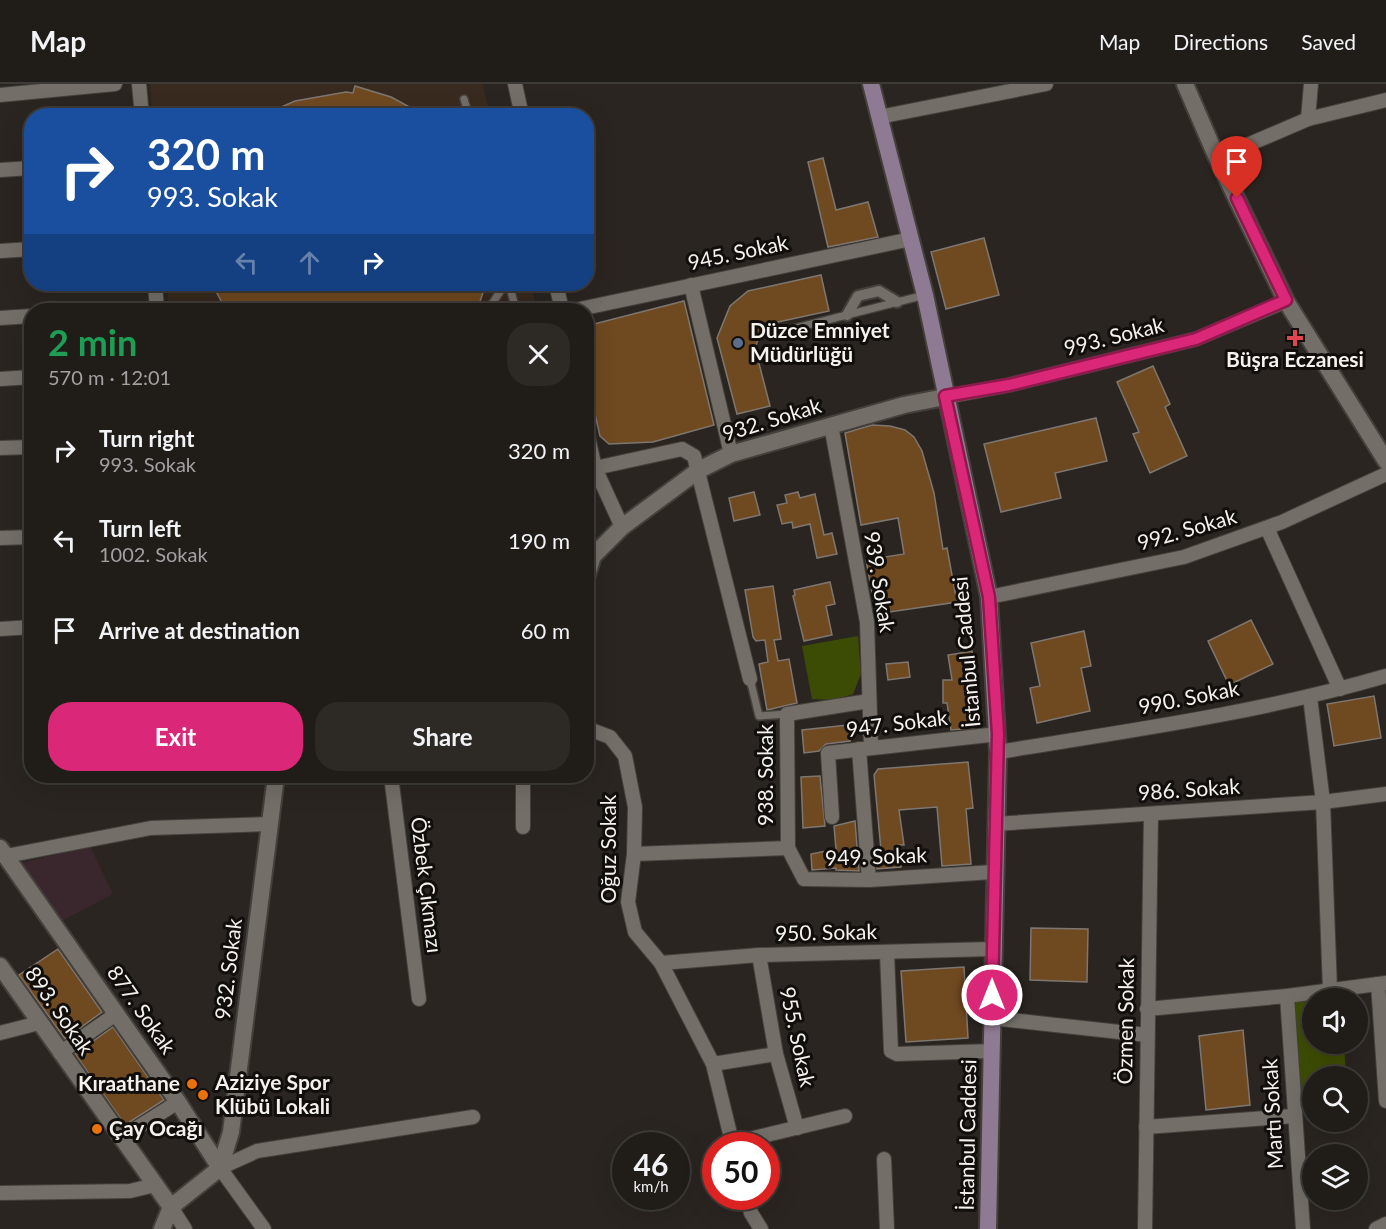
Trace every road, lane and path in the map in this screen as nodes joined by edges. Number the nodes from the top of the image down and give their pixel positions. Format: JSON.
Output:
{"nodes":[{"id":1,"x":115,"y":84,"type":"edge"},
{"id":2,"x":139,"y":84,"type":"edge"},
{"id":3,"x":515,"y":84,"type":"edge"},
{"id":4,"x":871,"y":84,"type":"edge"},
{"id":5,"x":1046,"y":84,"type":"edge"},
{"id":6,"x":1185,"y":84,"type":"edge"},
{"id":7,"x":1311,"y":84,"type":"edge"},
{"id":8,"x":0,"y":95,"type":"edge"},
{"id":9,"x":464,"y":99,"type":"dead end"},
{"id":10,"x":1386,"y":100,"type":"edge"},
{"id":11,"x":141,"y":108,"type":"edge"},
{"id":12,"x":467,"y":108,"type":"edge"},
{"id":13,"x":520,"y":108,"type":"edge"},
{"id":14,"x":879,"y":117,"type":"junction"},
{"id":15,"x":1308,"y":119,"type":"junction"},
{"id":16,"x":1217,"y":158,"type":"junction"},
{"id":17,"x":24,"y":168,"type":"edge"},
{"id":18,"x":0,"y":170,"type":"edge"},
{"id":19,"x":911,"y":239,"type":"junction"},
{"id":20,"x":24,"y":250,"type":"edge"},
{"id":21,"x":0,"y":251,"type":"edge"},
{"id":22,"x":691,"y":285,"type":"junction"},
{"id":23,"x":925,"y":295,"type":"junction"},
{"id":24,"x":1286,"y":300,"type":"junction"},
{"id":25,"x":897,"y":302,"type":"junction"},
{"id":26,"x":594,"y":306,"type":"edge"},
{"id":27,"x":847,"y":315,"type":"junction"},
{"id":28,"x":24,"y":316,"type":"edge"},
{"id":29,"x":0,"y":318,"type":"edge"},
{"id":30,"x":784,"y":331,"type":"dead end"},
{"id":31,"x":24,"y":378,"type":"edge"},
{"id":32,"x":0,"y":379,"type":"edge"},
{"id":33,"x":945,"y":396,"type":"junction"},
{"id":34,"x":831,"y":425,"type":"junction"},
{"id":35,"x":24,"y":447,"type":"edge"},
{"id":36,"x":0,"y":448,"type":"edge"},
{"id":37,"x":731,"y":454,"type":"junction"},
{"id":38,"x":1386,"y":461,"type":"edge"},
{"id":39,"x":594,"y":468,"type":"edge"},
{"id":40,"x":699,"y":470,"type":"junction"},
{"id":41,"x":1386,"y":474,"type":"edge"},
{"id":42,"x":594,"y":475,"type":"edge"},
{"id":43,"x":622,"y":527,"type":"junction"},
{"id":44,"x":1267,"y":528,"type":"junction"},
{"id":45,"x":24,"y":537,"type":"edge"},
{"id":46,"x":0,"y":538,"type":"edge"},
{"id":47,"x":594,"y":555,"type":"edge"},
{"id":48,"x":989,"y":597,"type":"junction"},
{"id":49,"x":24,"y":628,"type":"edge"},
{"id":50,"x":0,"y":629,"type":"edge"},
{"id":51,"x":1386,"y":676,"type":"edge"},
{"id":52,"x":750,"y":679,"type":"joint"},
{"id":53,"x":1340,"y":689,"type":"junction"},
{"id":54,"x":1310,"y":698,"type":"junction"},
{"id":55,"x":869,"y":700,"type":"junction"},
{"id":56,"x":787,"y":714,"type":"junction"},
{"id":57,"x":594,"y":731,"type":"edge"},
{"id":58,"x":998,"y":734,"type":"junction"},
{"id":59,"x":865,"y":748,"type":"junction"},
{"id":60,"x":998,"y":752,"type":"junction"},
{"id":61,"x":275,"y":783,"type":"edge"},
{"id":62,"x":392,"y":783,"type":"edge"},
{"id":63,"x":523,"y":783,"type":"edge"},
{"id":64,"x":1386,"y":794,"type":"edge"},
{"id":65,"x":1323,"y":802,"type":"junction"},
{"id":66,"x":1151,"y":814,"type":"junction"},
{"id":67,"x":832,"y":817,"type":"dead end"},
{"id":68,"x":270,"y":824,"type":"junction"},
{"id":69,"x":995,"y":824,"type":"junction"},
{"id":70,"x":523,"y":827,"type":"dead end"},
{"id":71,"x":788,"y":848,"type":"junction"},
{"id":72,"x":3,"y":852,"type":"edge"},
{"id":73,"x":634,"y":855,"type":"junction"},
{"id":74,"x":993,"y":872,"type":"junction"},
{"id":75,"x":869,"y":880,"type":"junction"},
{"id":76,"x":992,"y":949,"type":"junction"},
{"id":77,"x":887,"y":953,"type":"junction"},
{"id":78,"x":759,"y":955,"type":"junction"},
{"id":79,"x":661,"y":963,"type":"junction"},
{"id":80,"x":0,"y":966,"type":"edge"},
{"id":81,"x":1382,"y":984,"type":"edge"},
{"id":82,"x":1329,"y":988,"type":"edge"},
{"id":83,"x":1347,"y":988,"type":"edge"},
{"id":84,"x":1302,"y":994,"type":"edge"},
{"id":85,"x":1287,"y":996,"type":"junction"},
{"id":86,"x":419,"y":999,"type":"dead end"},
{"id":87,"x":1147,"y":1009,"type":"junction"},
{"id":88,"x":116,"y":1014,"type":"junction"},
{"id":89,"x":992,"y":1018,"type":"junction"},
{"id":90,"x":39,"y":1023,"type":"junction"},
{"id":91,"x":0,"y":1033,"type":"edge"},
{"id":92,"x":1147,"y":1035,"type":"junction"},
{"id":93,"x":992,"y":1051,"type":"junction"},
{"id":94,"x":60,"y":1053,"type":"junction"},
{"id":95,"x":776,"y":1054,"type":"junction"},
{"id":96,"x":713,"y":1064,"type":"junction"},
{"id":97,"x":1386,"y":1101,"type":"edge"},
{"id":98,"x":178,"y":1102,"type":"junction"},
{"id":99,"x":845,"y":1116,"type":"dead end"},
{"id":100,"x":1294,"y":1116,"type":"junction"},
{"id":101,"x":473,"y":1117,"type":"dead end"},
{"id":102,"x":1146,"y":1127,"type":"junction"},
{"id":103,"x":797,"y":1128,"type":"junction"},
{"id":104,"x":730,"y":1132,"type":"edge"},
{"id":105,"x":780,"y":1132,"type":"edge"},
{"id":106,"x":121,"y":1138,"type":"junction"},
{"id":107,"x":884,"y":1159,"type":"dead end"},
{"id":108,"x":220,"y":1168,"type":"junction"},
{"id":109,"x":154,"y":1185,"type":"junction"},
{"id":110,"x":0,"y":1193,"type":"edge"},
{"id":111,"x":171,"y":1208,"type":"junction"},
{"id":112,"x":750,"y":1210,"type":"edge"},
{"id":113,"x":1386,"y":1224,"type":"edge"},
{"id":114,"x":162,"y":1229,"type":"edge"},
{"id":115,"x":185,"y":1229,"type":"edge"},
{"id":116,"x":264,"y":1229,"type":"edge"},
{"id":117,"x":761,"y":1229,"type":"edge"},
{"id":118,"x":887,"y":1229,"type":"edge"},
{"id":119,"x":988,"y":1229,"type":"edge"},
{"id":120,"x":1145,"y":1229,"type":"edge"},
{"id":121,"x":1303,"y":1229,"type":"edge"},
{"id":122,"x":1376,"y":1229,"type":"edge"}],
"edges":[{"from":1,"to":8,"type":"street"},
{"from":2,"to":11,"type":"street"},
{"from":3,"to":13,"type":"street"},
{"from":4,"to":14,"type":"main road","name":"İstanbul Caddesi"},
{"from":5,"to":14,"type":"street"},
{"from":6,"to":16,"type":"street"},
{"from":7,"to":15,"type":"street"},
{"from":9,"to":12,"type":"lane"},
{"from":10,"to":15,"type":"street"},
{"from":14,"to":19,"type":"main road","name":"İstanbul Caddesi"},
{"from":15,"to":16,"type":"street"},
{"from":16,"to":24,"type":"street"},
{"from":17,"to":18,"type":"street"},
{"from":19,"to":22,"type":"street","name":"945. Sokak"},
{"from":19,"to":23,"type":"main road","name":"İstanbul Caddesi"},
{"from":20,"to":21,"type":"street"},
{"from":22,"to":26,"type":"street","name":"945. Sokak"},
{"from":22,"to":37,"type":"street"},
{"from":23,"to":25,"type":"lane"},
{"from":23,"to":33,"type":"main road","name":"İstanbul Caddesi"},
{"from":24,"to":33,"type":"street","name":"993. Sokak"},
{"from":24,"to":38,"type":"street"},
{"from":25,"to":27,"type":"lane"},
{"from":25,"to":27,"type":"street"},
{"from":27,"to":30,"type":"lane"},
{"from":28,"to":29,"type":"street"},
{"from":31,"to":32,"type":"street"},
{"from":33,"to":34,"type":"street","name":"932. Sokak"},
{"from":33,"to":48,"type":"main road","name":"İstanbul Caddesi"},
{"from":34,"to":37,"type":"street","name":"932. Sokak"},
{"from":34,"to":55,"type":"street","name":"939. Sokak"},
{"from":35,"to":36,"type":"street"},
{"from":37,"to":40,"type":"street","name":"932. Sokak"},
{"from":39,"to":40,"type":"street"},
{"from":40,"to":43,"type":"street","name":"932. Sokak"},
{"from":40,"to":52,"type":"street"},
{"from":41,"to":44,"type":"street","name":"992. Sokak"},
{"from":42,"to":43,"type":"street"},
{"from":43,"to":47,"type":"street","name":"932. Sokak"},
{"from":44,"to":48,"type":"street","name":"992. Sokak"},
{"from":44,"to":53,"type":"street"},
{"from":45,"to":46,"type":"street"},
{"from":48,"to":58,"type":"main road","name":"İstanbul Caddesi"},
{"from":49,"to":50,"type":"street"},
{"from":51,"to":53,"type":"street","name":"990. Sokak"},
{"from":52,"to":56,"type":"lane"},
{"from":53,"to":54,"type":"street","name":"990. Sokak"},
{"from":54,"to":60,"type":"street","name":"990. Sokak"},
{"from":54,"to":65,"type":"street"},
{"from":55,"to":56,"type":"street","name":"938. Sokak"},
{"from":55,"to":59,"type":"street","name":"939. Sokak"},
{"from":56,"to":71,"type":"street","name":"938. Sokak"},
{"from":57,"to":73,"type":"street","name":"Oğuz Sokak"},
{"from":58,"to":59,"type":"street","name":"947. Sokak"},
{"from":58,"to":60,"type":"main road","name":"İstanbul Caddesi"},
{"from":59,"to":67,"type":"street","name":"947. Sokak"},
{"from":59,"to":75,"type":"street","name":"939. Sokak"},
{"from":60,"to":69,"type":"main road","name":"İstanbul Caddesi"},
{"from":61,"to":68,"type":"street","name":"932. Sokak"},
{"from":62,"to":86,"type":"street","name":"Özbek Çıkmazı"},
{"from":63,"to":70,"type":"street"},
{"from":64,"to":65,"type":"street","name":"986. Sokak"},
{"from":65,"to":66,"type":"street","name":"986. Sokak"},
{"from":65,"to":82,"type":"street"},
{"from":66,"to":69,"type":"street","name":"986. Sokak"},
{"from":66,"to":87,"type":"street","name":"Özmen Sokak"},
{"from":68,"to":72,"type":"street"},
{"from":68,"to":108,"type":"street","name":"932. Sokak"},
{"from":69,"to":74,"type":"main road","name":"İstanbul Caddesi"},
{"from":71,"to":73,"type":"street"},
{"from":71,"to":75,"type":"street","name":"949. Sokak"},
{"from":72,"to":88,"type":"street","name":"877. Sokak"},
{"from":73,"to":79,"type":"street","name":"Oğuz Sokak"},
{"from":74,"to":75,"type":"street","name":"949. Sokak"},
{"from":74,"to":76,"type":"main road","name":"İstanbul Caddesi"},
{"from":76,"to":77,"type":"street","name":"950. Sokak"},
{"from":76,"to":89,"type":"main road","name":"İstanbul Caddesi"},
{"from":77,"to":78,"type":"street","name":"950. Sokak"},
{"from":77,"to":93,"type":"street"},
{"from":78,"to":79,"type":"street","name":"950. Sokak"},
{"from":78,"to":95,"type":"street","name":"955. Sokak"},
{"from":79,"to":96,"type":"street","name":"Oğuz Sokak"},
{"from":80,"to":90,"type":"street","name":"893. Sokak"},
{"from":81,"to":83,"type":"street"},
{"from":81,"to":97,"type":"street"},
{"from":84,"to":85,"type":"street"},
{"from":85,"to":87,"type":"street"},
{"from":85,"to":100,"type":"street","name":"Martı Sokak"},
{"from":87,"to":92,"type":"street","name":"Özmen Sokak"},
{"from":88,"to":94,"type":"street"},
{"from":88,"to":98,"type":"street","name":"877. Sokak"},
{"from":89,"to":92,"type":"street"},
{"from":89,"to":93,"type":"main road","name":"İstanbul Caddesi"},
{"from":90,"to":91,"type":"street"},
{"from":90,"to":94,"type":"street","name":"893. Sokak"},
{"from":92,"to":102,"type":"street","name":"Özmen Sokak"},
{"from":93,"to":119,"type":"main road","name":"İstanbul Caddesi"},
{"from":94,"to":106,"type":"street","name":"893. Sokak"},
{"from":95,"to":96,"type":"street"},
{"from":95,"to":103,"type":"street","name":"955. Sokak"},
{"from":96,"to":104,"type":"street","name":"Oğuz Sokak"},
{"from":98,"to":106,"type":"street"},
{"from":98,"to":108,"type":"street","name":"877. Sokak"},
{"from":99,"to":103,"type":"street"},
{"from":100,"to":102,"type":"street"},
{"from":100,"to":121,"type":"street","name":"Martı Sokak"},
{"from":101,"to":108,"type":"street"},
{"from":102,"to":120,"type":"street","name":"Özmen Sokak"},
{"from":103,"to":105,"type":"street"},
{"from":106,"to":109,"type":"street","name":"893. Sokak"},
{"from":107,"to":118,"type":"street"},
{"from":108,"to":111,"type":"street"},
{"from":108,"to":116,"type":"street","name":"877. Sokak"},
{"from":109,"to":110,"type":"street"},
{"from":109,"to":111,"type":"street","name":"893. Sokak"},
{"from":111,"to":114,"type":"street"},
{"from":111,"to":115,"type":"street","name":"893. Sokak"},
{"from":112,"to":117,"type":"street"},
{"from":113,"to":122,"type":"street"}]}
